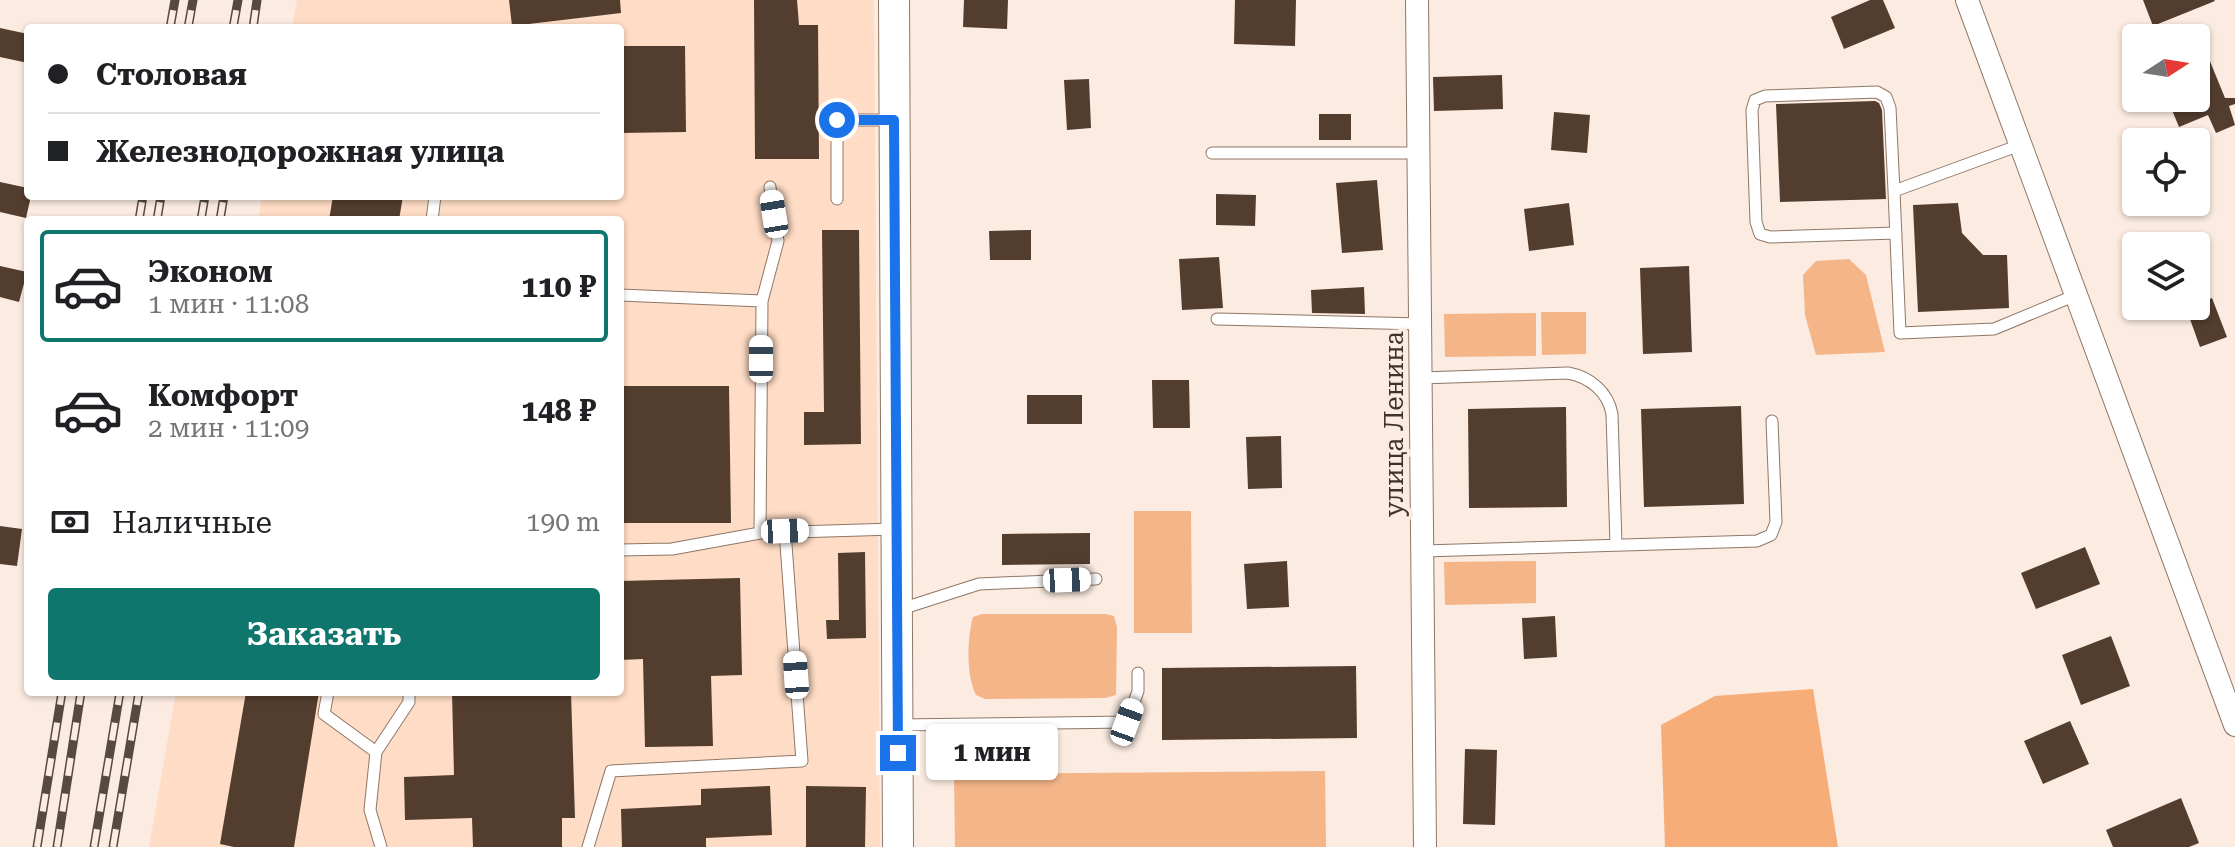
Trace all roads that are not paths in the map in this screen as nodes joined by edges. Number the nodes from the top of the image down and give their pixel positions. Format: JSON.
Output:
{"nodes":[{"id":1,"x":894,"y":0,"type":"edge"},
{"id":2,"x":1417,"y":0,"type":"edge"},
{"id":3,"x":1967,"y":0,"type":"edge"},
{"id":4,"x":894,"y":120,"type":"junction"},
{"id":5,"x":2020,"y":145,"type":"junction"},
{"id":6,"x":1212,"y":153,"type":"dead end"},
{"id":7,"x":1419,"y":153,"type":"junction"},
{"id":8,"x":770,"y":187,"type":"dead end"},
{"id":9,"x":1894,"y":191,"type":"junction"},
{"id":10,"x":837,"y":199,"type":"dead end"},
{"id":11,"x":1896,"y":233,"type":"junction"},
{"id":12,"x":624,"y":295,"type":"edge"},
{"id":13,"x":2076,"y":295,"type":"junction"},
{"id":14,"x":762,"y":301,"type":"junction"},
{"id":15,"x":1217,"y":319,"type":"dead end"},
{"id":16,"x":1421,"y":324,"type":"junction"},
{"id":17,"x":1421,"y":378,"type":"junction"},
{"id":18,"x":1772,"y":421,"type":"dead end"},
{"id":19,"x":895,"y":529,"type":"junction"},
{"id":20,"x":785,"y":531,"type":"junction"},
{"id":21,"x":760,"y":533,"type":"junction"},
{"id":22,"x":1616,"y":545,"type":"junction"},
{"id":23,"x":624,"y":550,"type":"edge"},
{"id":24,"x":1423,"y":551,"type":"junction"},
{"id":25,"x":1096,"y":579,"type":"dead end"},
{"id":26,"x":897,"y":610,"type":"junction"},
{"id":27,"x":1138,"y":673,"type":"dead end"},
{"id":28,"x":327,"y":696,"type":"edge"},
{"id":29,"x":409,"y":696,"type":"edge"},
{"id":30,"x":897,"y":725,"type":"junction"},
{"id":31,"x":2235,"y":725,"type":"edge"},
{"id":32,"x":376,"y":752,"type":"junction"},
{"id":33,"x":381,"y":847,"type":"edge"},
{"id":34,"x":588,"y":847,"type":"edge"},
{"id":35,"x":898,"y":847,"type":"edge"},
{"id":36,"x":1425,"y":847,"type":"edge"}],
"edges":[{"from":1,"to":4,"type":"main road"},
{"from":2,"to":7,"type":"street","name":"улица Ленина"},
{"from":3,"to":5,"type":"street"},
{"from":4,"to":10,"type":"lane"},
{"from":4,"to":19,"type":"main road"},
{"from":5,"to":9,"type":"lane"},
{"from":5,"to":13,"type":"street"},
{"from":6,"to":7,"type":"lane"},
{"from":7,"to":16,"type":"street","name":"улица Ленина"},
{"from":8,"to":14,"type":"lane"},
{"from":9,"to":11,"type":"lane"},
{"from":9,"to":11,"type":"lane"},
{"from":11,"to":13,"type":"lane"},
{"from":12,"to":14,"type":"lane"},
{"from":13,"to":31,"type":"street"},
{"from":14,"to":21,"type":"lane"},
{"from":15,"to":16,"type":"lane"},
{"from":16,"to":17,"type":"street","name":"улица Ленина"},
{"from":17,"to":22,"type":"lane"},
{"from":17,"to":24,"type":"street","name":"улица Ленина"},
{"from":18,"to":22,"type":"lane"},
{"from":19,"to":20,"type":"lane"},
{"from":19,"to":26,"type":"main road"},
{"from":20,"to":21,"type":"lane"},
{"from":20,"to":34,"type":"lane"},
{"from":21,"to":23,"type":"lane"},
{"from":22,"to":24,"type":"lane"},
{"from":24,"to":36,"type":"street","name":"улица Ленина"},
{"from":25,"to":26,"type":"lane"},
{"from":26,"to":30,"type":"main road"},
{"from":27,"to":30,"type":"lane"},
{"from":28,"to":32,"type":"lane"},
{"from":29,"to":32,"type":"lane"},
{"from":30,"to":35,"type":"main road"},
{"from":32,"to":33,"type":"lane"}]}
